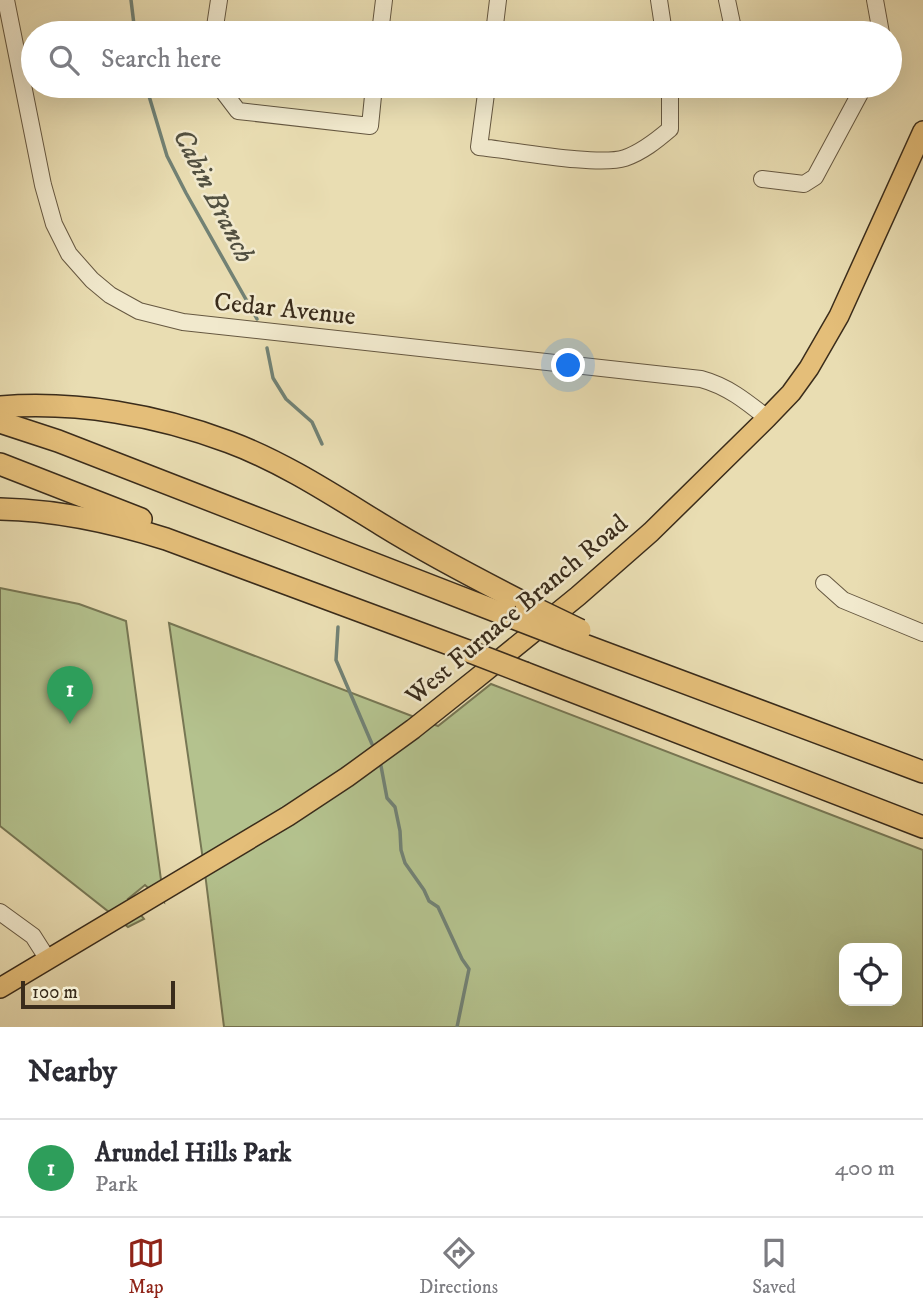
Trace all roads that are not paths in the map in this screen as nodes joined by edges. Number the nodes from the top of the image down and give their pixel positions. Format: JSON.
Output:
{"nodes":[{"id":1,"x":6,"y":0,"type":"edge"},
{"id":2,"x":219,"y":0,"type":"edge"},
{"id":3,"x":384,"y":0,"type":"edge"},
{"id":4,"x":498,"y":0,"type":"edge"},
{"id":5,"x":659,"y":0,"type":"edge"},
{"id":6,"x":727,"y":0,"type":"edge"},
{"id":7,"x":874,"y":0,"type":"edge"},
{"id":8,"x":216,"y":21,"type":"edge"},
{"id":9,"x":381,"y":21,"type":"edge"},
{"id":10,"x":495,"y":21,"type":"edge"},
{"id":11,"x":662,"y":21,"type":"edge"},
{"id":12,"x":731,"y":21,"type":"edge"},
{"id":13,"x":878,"y":21,"type":"edge"},
{"id":14,"x":21,"y":75,"type":"edge"},
{"id":15,"x":26,"y":98,"type":"edge"},
{"id":16,"x":228,"y":98,"type":"edge"},
{"id":17,"x":373,"y":98,"type":"edge"},
{"id":18,"x":485,"y":98,"type":"edge"},
{"id":19,"x":670,"y":98,"type":"edge"},
{"id":20,"x":858,"y":98,"type":"edge"},
{"id":21,"x":923,"y":131,"type":"edge"},
{"id":22,"x":762,"y":179,"type":"dead end"},
{"id":23,"x":7,"y":408,"type":"edge"},
{"id":24,"x":767,"y":418,"type":"junction"},
{"id":25,"x":0,"y":422,"type":"edge"},
{"id":26,"x":58,"y":441,"type":"junction"},
{"id":27,"x":0,"y":464,"type":"edge"},
{"id":28,"x":0,"y":509,"type":"edge"},
{"id":29,"x":824,"y":583,"type":"dead end"},
{"id":30,"x":326,"y":597,"type":"junction"},
{"id":31,"x":519,"y":611,"type":"junction"},
{"id":32,"x":923,"y":633,"type":"edge"},
{"id":33,"x":923,"y":771,"type":"edge"},
{"id":34,"x":923,"y":827,"type":"edge"},
{"id":35,"x":0,"y":912,"type":"edge"},
{"id":36,"x":47,"y":958,"type":"junction"},
{"id":37,"x":0,"y":988,"type":"edge"}],
"edges":[{"from":1,"to":14,"type":"street","name":"Cedar Avenue"},
{"from":2,"to":8,"type":"street"},
{"from":3,"to":9,"type":"street"},
{"from":4,"to":10,"type":"street"},
{"from":5,"to":11,"type":"street"},
{"from":6,"to":12,"type":"street"},
{"from":7,"to":13,"type":"street"},
{"from":15,"to":24,"type":"street","name":"Cedar Avenue"},
{"from":16,"to":17,"type":"street"},
{"from":18,"to":19,"type":"street"},
{"from":20,"to":22,"type":"street"},
{"from":21,"to":24,"type":"main road","name":"West Furnace Branch Road"},
{"from":23,"to":26,"type":"highway"},
{"from":23,"to":31,"type":"highway"},
{"from":24,"to":36,"type":"main road","name":"West Furnace Branch Road"},
{"from":25,"to":26,"type":"highway"},
{"from":26,"to":31,"type":"highway"},
{"from":27,"to":30,"type":"highway"},
{"from":28,"to":30,"type":"highway"},
{"from":29,"to":32,"type":"street"},
{"from":30,"to":34,"type":"highway","bridge":true},
{"from":31,"to":33,"type":"highway","bridge":true},
{"from":35,"to":36,"type":"street"},
{"from":36,"to":37,"type":"main road","name":"West Furnace Branch Road"}]}
